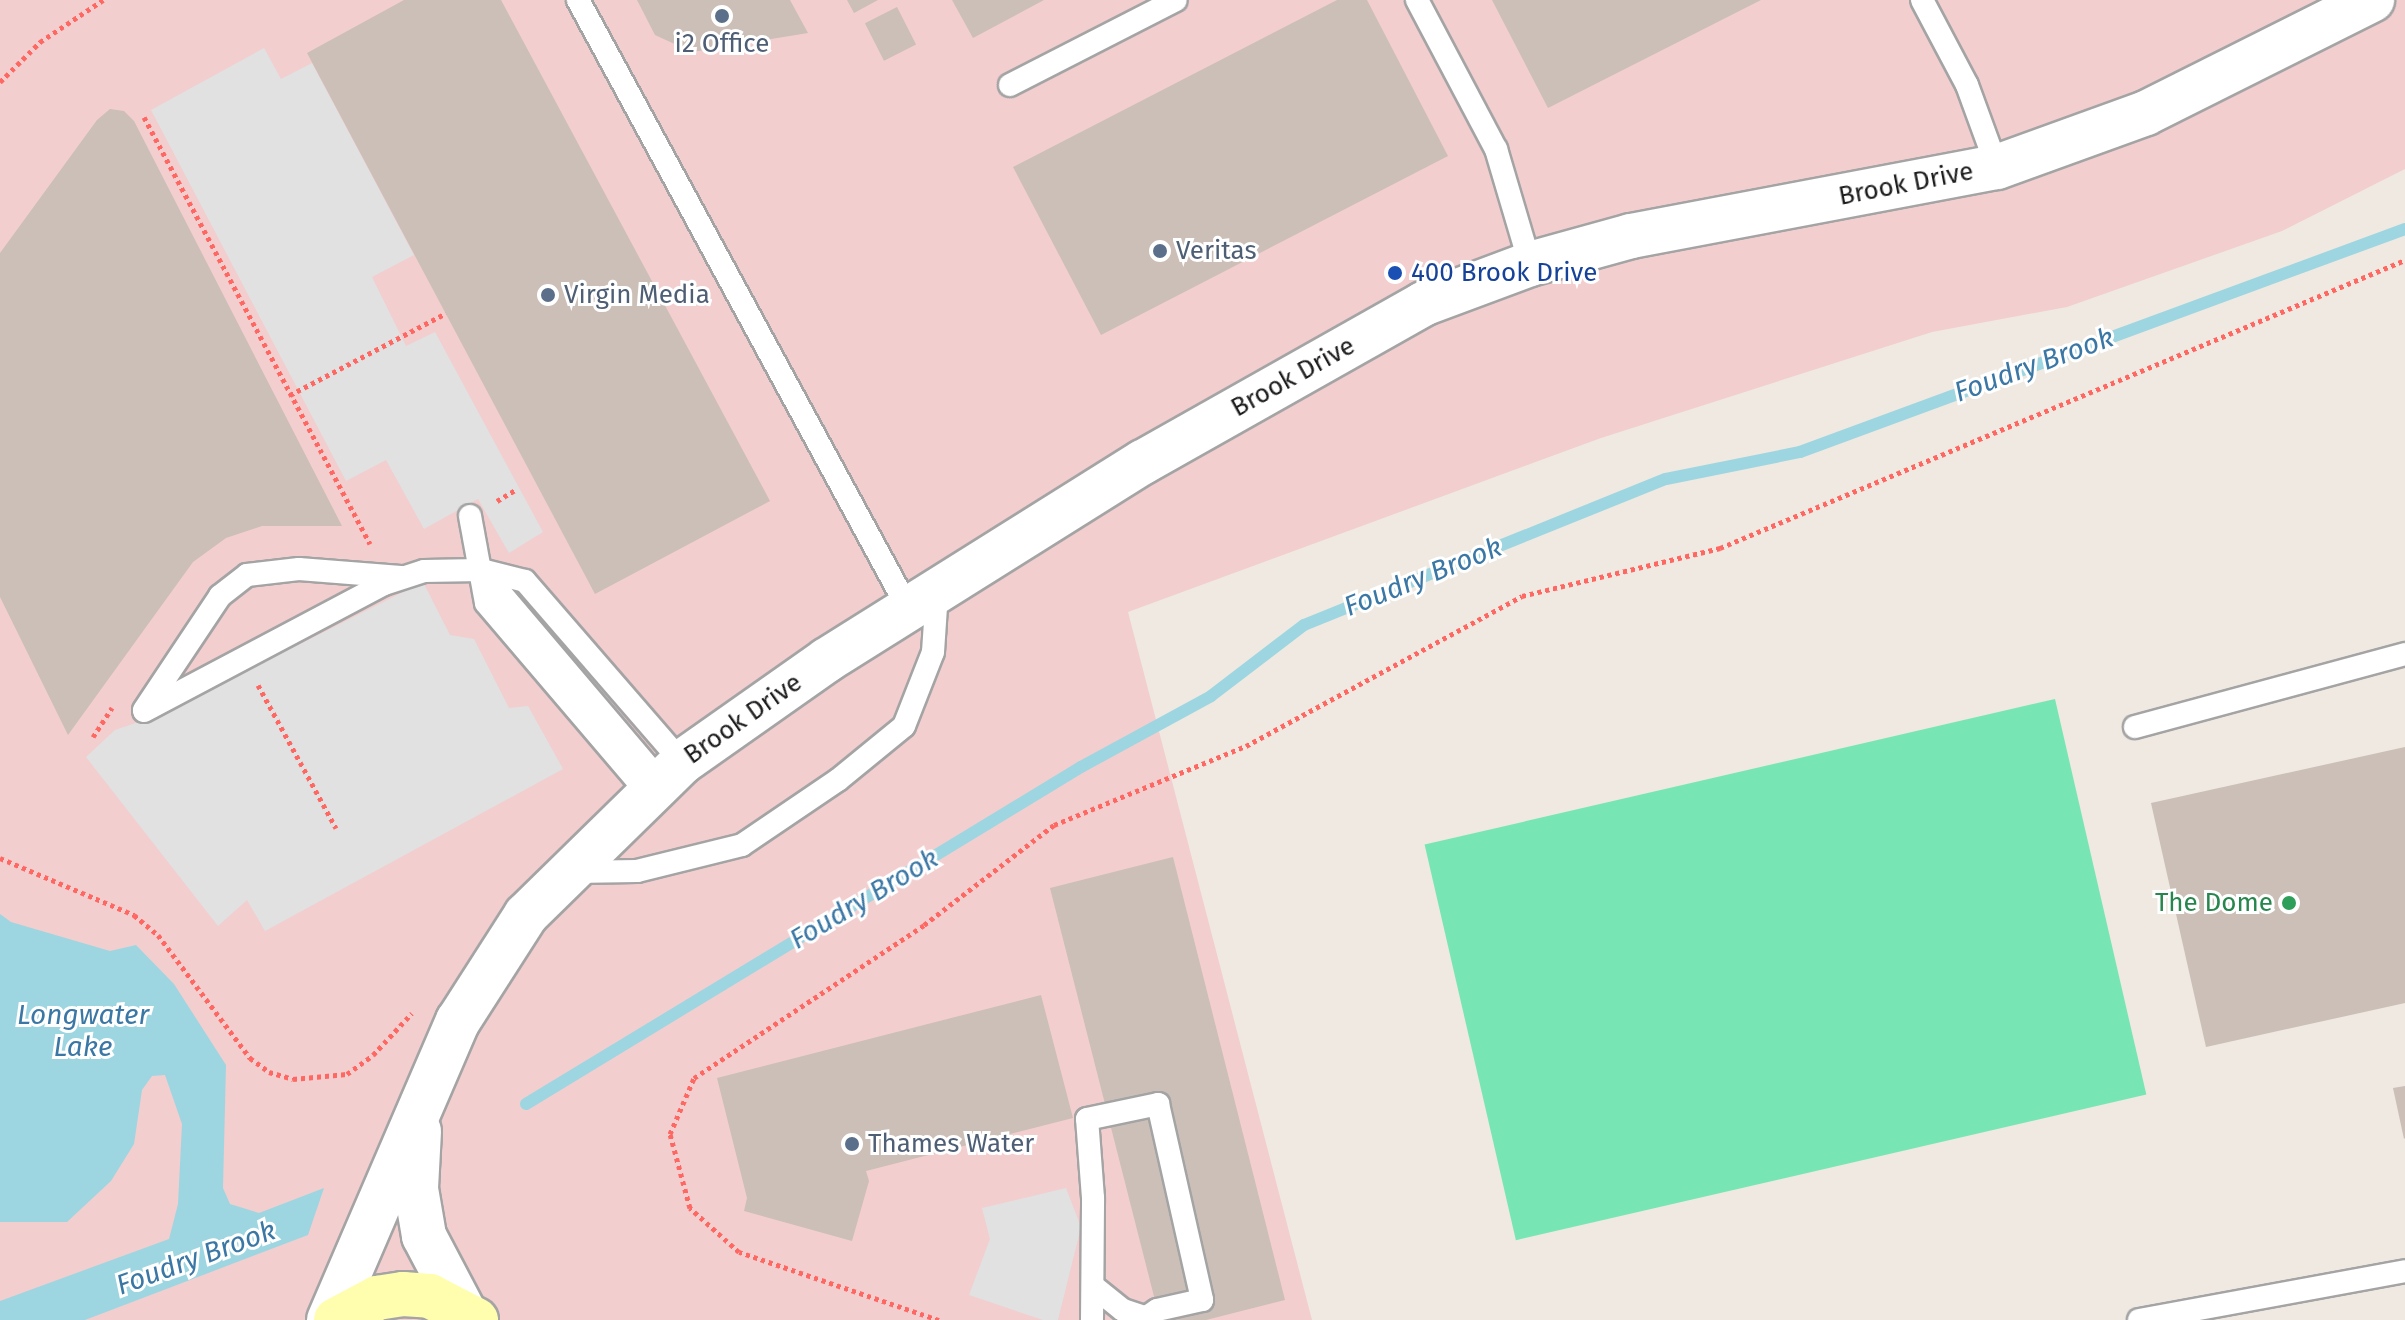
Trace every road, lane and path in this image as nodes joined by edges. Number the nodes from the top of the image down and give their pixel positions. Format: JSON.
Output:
{"nodes":[{"id":1,"x":103,"y":0,"type":"edge"},
{"id":2,"x":578,"y":0,"type":"edge"},
{"id":3,"x":1176,"y":0,"type":"edge"},
{"id":4,"x":1417,"y":0,"type":"edge"},
{"id":5,"x":1922,"y":0,"type":"edge"},
{"id":6,"x":2372,"y":0,"type":"edge"},
{"id":7,"x":0,"y":82,"type":"edge"},
{"id":8,"x":1010,"y":85,"type":"dead end"},
{"id":9,"x":144,"y":117,"type":"dead end"},
{"id":10,"x":176,"y":157,"type":"dead end"},
{"id":11,"x":167,"y":161,"type":"junction"},
{"id":12,"x":1997,"y":167,"type":"junction"},
{"id":13,"x":226,"y":252,"type":"dead end"},
{"id":14,"x":218,"y":257,"type":"junction"},
{"id":15,"x":2405,"y":260,"type":"edge"},
{"id":16,"x":1530,"y":264,"type":"junction"},
{"id":17,"x":446,"y":313,"type":"dead end"},
{"id":18,"x":276,"y":349,"type":"dead end"},
{"id":19,"x":269,"y":353,"type":"junction"},
{"id":20,"x":290,"y":395,"type":"junction"},
{"id":21,"x":319,"y":431,"type":"dead end"},
{"id":22,"x":312,"y":435,"type":"junction"},
{"id":23,"x":515,"y":490,"type":"dead end"},
{"id":24,"x":470,"y":516,"type":"joint"},
{"id":25,"x":383,"y":544,"type":"dead end"},
{"id":26,"x":481,"y":570,"type":"junction"},
{"id":27,"x":405,"y":577,"type":"junction"},
{"id":28,"x":923,"y":599,"type":"junction"},
{"id":29,"x":2405,"y":654,"type":"edge"},
{"id":30,"x":244,"y":658,"type":"junction"},
{"id":31,"x":2135,"y":727,"type":"dead end"},
{"id":32,"x":663,"y":778,"type":"junction"},
{"id":33,"x":336,"y":828,"type":"dead end"},
{"id":34,"x":0,"y":858,"type":"edge"},
{"id":35,"x":568,"y":872,"type":"junction"},
{"id":36,"x":422,"y":1002,"type":"dead end"},
{"id":37,"x":421,"y":1097,"type":"junction"},
{"id":38,"x":2405,"y":1271,"type":"edge"},
{"id":39,"x":1093,"y":1286,"type":"junction"},
{"id":40,"x":469,"y":1314,"type":"edge"},
{"id":41,"x":1143,"y":1318,"type":"edge"},
{"id":42,"x":329,"y":1320,"type":"edge"},
{"id":43,"x":336,"y":1320,"type":"edge"},
{"id":44,"x":939,"y":1320,"type":"edge"},
{"id":45,"x":1092,"y":1320,"type":"edge"},
{"id":46,"x":2139,"y":1320,"type":"edge"}],
"edges":[{"from":1,"to":7,"type":"path"},
{"from":2,"to":28,"type":"lane"},
{"from":3,"to":8,"type":"lane"},
{"from":4,"to":16,"type":"lane"},
{"from":5,"to":12,"type":"lane"},
{"from":6,"to":12,"type":"street","name":"Brook Drive"},
{"from":9,"to":11,"type":"path"},
{"from":10,"to":11,"type":"path"},
{"from":11,"to":14,"type":"path"},
{"from":12,"to":16,"type":"street","name":"Brook Drive"},
{"from":13,"to":14,"type":"path"},
{"from":14,"to":19,"type":"path"},
{"from":15,"to":44,"type":"path"},
{"from":16,"to":28,"type":"street","name":"Brook Drive"},
{"from":17,"to":20,"type":"path"},
{"from":18,"to":19,"type":"path"},
{"from":19,"to":20,"type":"path"},
{"from":20,"to":22,"type":"path"},
{"from":21,"to":22,"type":"path"},
{"from":22,"to":25,"type":"path"},
{"from":23,"to":24,"type":"path"},
{"from":24,"to":26,"type":"lane"},
{"from":26,"to":27,"type":"lane"},
{"from":26,"to":32,"type":"lane"},
{"from":26,"to":32,"type":"lane"},
{"from":27,"to":30,"type":"lane"},
{"from":27,"to":30,"type":"lane"},
{"from":28,"to":32,"type":"street","name":"Brook Drive"},
{"from":28,"to":35,"type":"lane"},
{"from":29,"to":31,"type":"lane"},
{"from":30,"to":33,"type":"path"},
{"from":32,"to":35,"type":"street","name":"Brook Drive"},
{"from":34,"to":36,"type":"path"},
{"from":35,"to":37,"type":"street","name":"Brook Drive"},
{"from":37,"to":40,"type":"street","name":"Brook Drive"},
{"from":37,"to":42,"type":"street","name":"Brook Drive"},
{"from":38,"to":46,"type":"lane"},
{"from":39,"to":41,"type":"lane"},
{"from":39,"to":41,"type":"lane"},
{"from":39,"to":45,"type":"lane"},
{"from":40,"to":43,"type":"street"}]}
